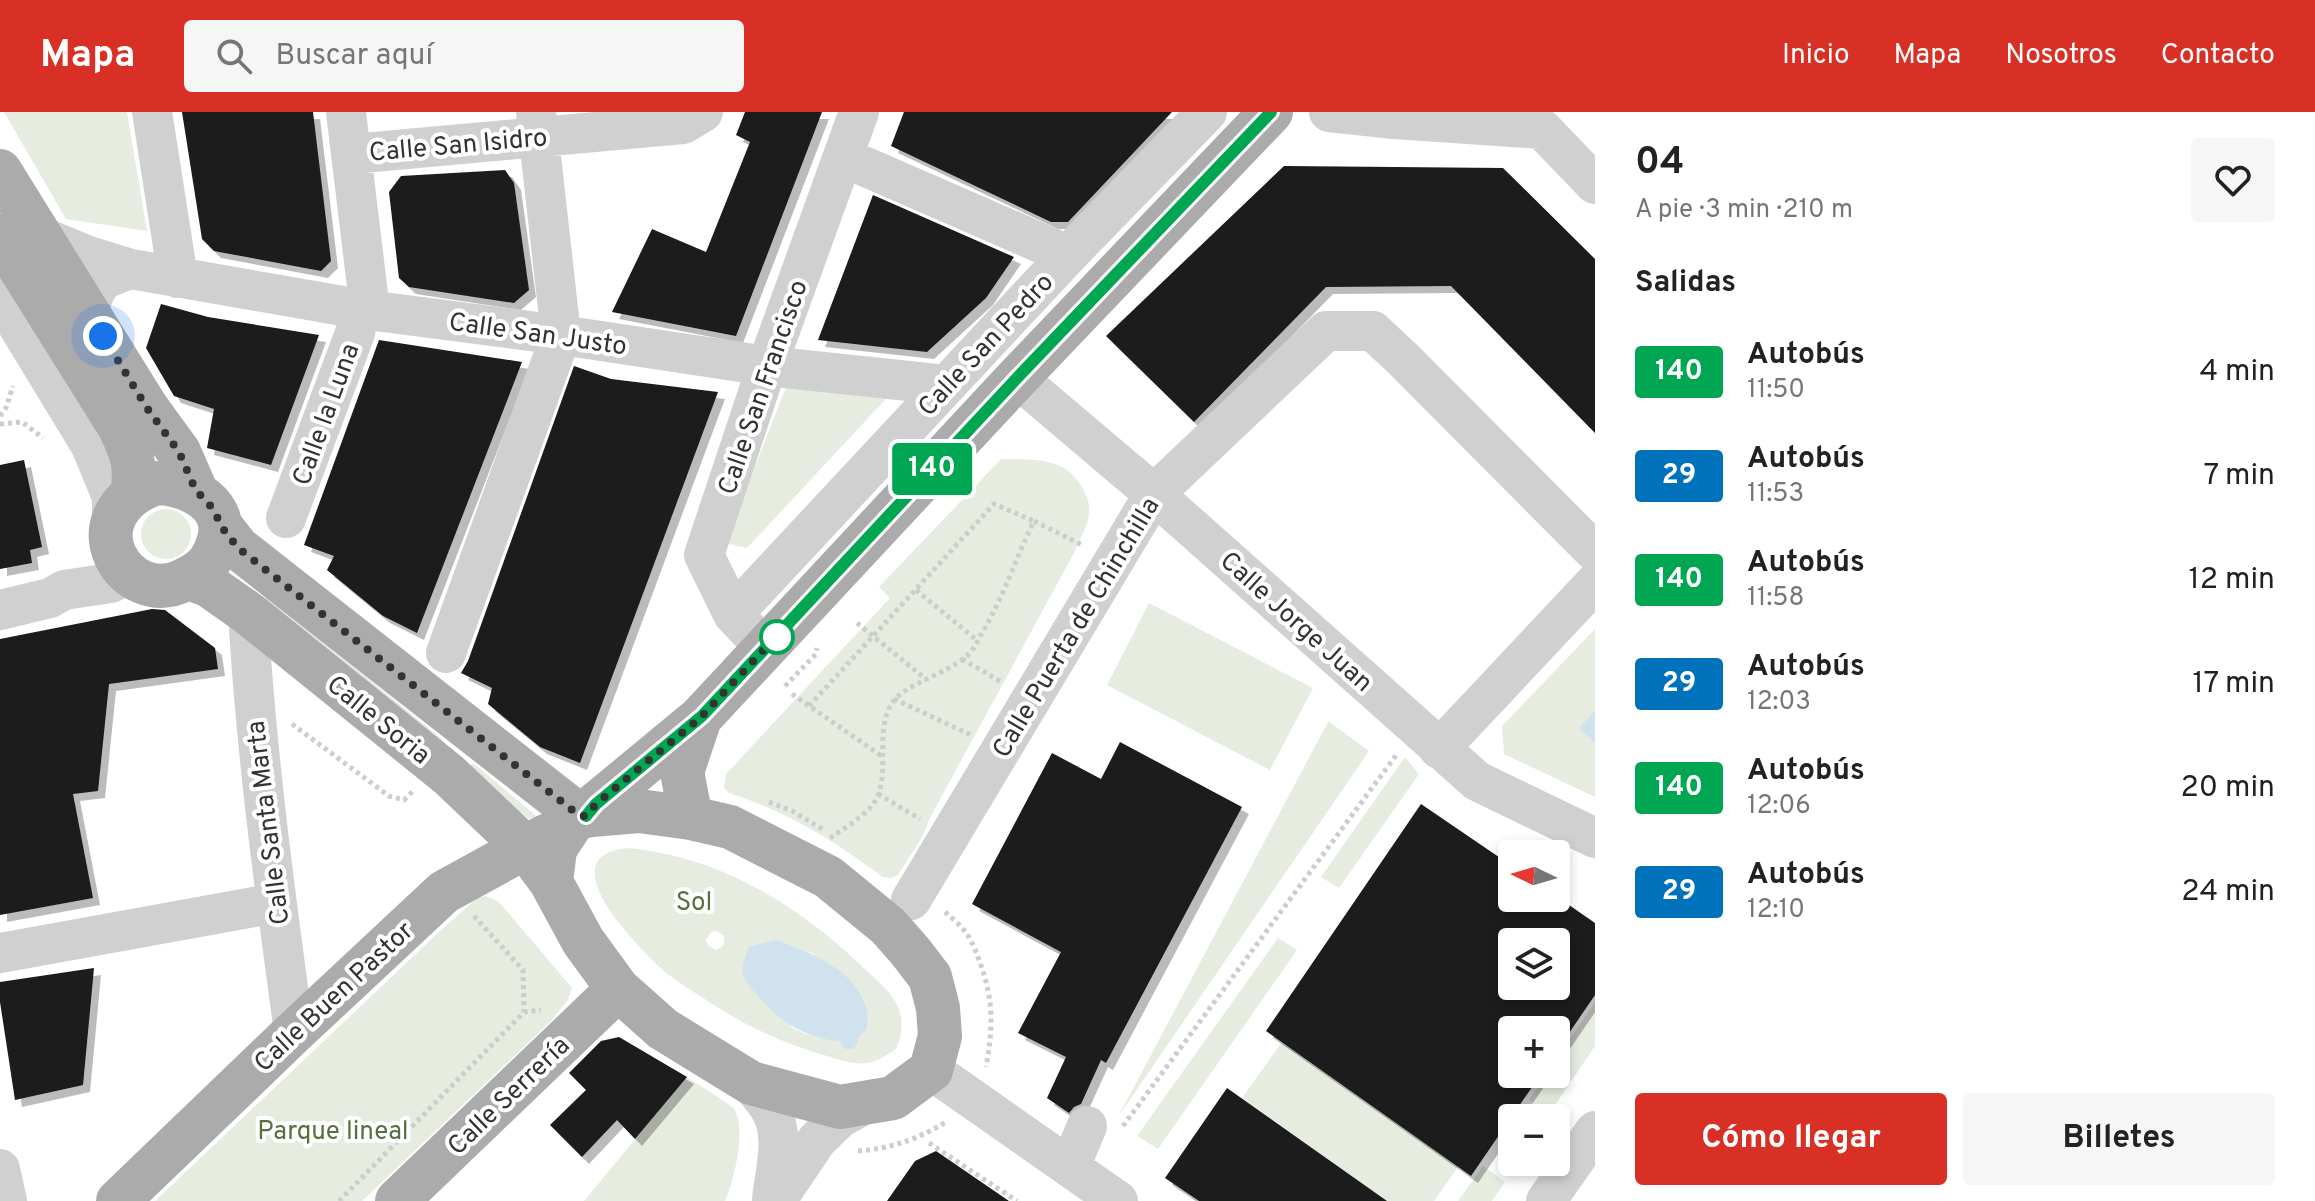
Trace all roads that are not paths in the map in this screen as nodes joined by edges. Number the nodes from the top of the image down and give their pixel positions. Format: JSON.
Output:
{"nodes":[{"id":1,"x":152,"y":112,"type":"edge"},
{"id":2,"x":346,"y":112,"type":"edge"},
{"id":3,"x":703,"y":112,"type":"edge"},
{"id":4,"x":859,"y":112,"type":"edge"},
{"id":5,"x":1207,"y":112,"type":"edge"},
{"id":6,"x":1271,"y":112,"type":"edge"},
{"id":7,"x":1329,"y":112,"type":"edge"},
{"id":8,"x":538,"y":124,"type":"edge"},
{"id":9,"x":352,"y":154,"type":"junction"},
{"id":10,"x":843,"y":157,"type":"junction"},
{"id":11,"x":0,"y":171,"type":"edge"},
{"id":12,"x":1595,"y":184,"type":"edge"},
{"id":13,"x":20,"y":236,"type":"edge"},
{"id":14,"x":1068,"y":255,"type":"junction"},
{"id":15,"x":131,"y":269,"type":"junction"},
{"id":16,"x":178,"y":278,"type":"junction"},
{"id":17,"x":0,"y":296,"type":"edge"},
{"id":18,"x":365,"y":310,"type":"junction"},
{"id":19,"x":88,"y":312,"type":"junction"},
{"id":20,"x":561,"y":335,"type":"junction"},
{"id":21,"x":767,"y":366,"type":"junction"},
{"id":22,"x":1017,"y":378,"type":"junction"},
{"id":23,"x":946,"y":385,"type":"junction"},
{"id":24,"x":1154,"y":494,"type":"junction"},
{"id":25,"x":122,"y":508,"type":"junction"},
{"id":26,"x":208,"y":508,"type":"junction"},
{"id":27,"x":286,"y":518,"type":"dead end"},
{"id":28,"x":1595,"y":552,"type":"edge"},
{"id":29,"x":127,"y":573,"type":"junction"},
{"id":30,"x":189,"y":578,"type":"junction"},
{"id":31,"x":1595,"y":583,"type":"edge"},
{"id":32,"x":0,"y":610,"type":"edge"},
{"id":33,"x":248,"y":613,"type":"junction"},
{"id":34,"x":733,"y":614,"type":"junction"},
{"id":35,"x":766,"y":649,"type":"junction"},
{"id":36,"x":446,"y":653,"type":"dead end"},
{"id":37,"x":700,"y":718,"type":"junction"},
{"id":38,"x":1428,"y":738,"type":"junction"},
{"id":39,"x":579,"y":818,"type":"junction"},
{"id":40,"x":691,"y":818,"type":"junction"},
{"id":41,"x":1595,"y":838,"type":"edge"},
{"id":42,"x":538,"y":865,"type":"junction"},
{"id":43,"x":276,"y":903,"type":"junction"},
{"id":44,"x":892,"y":907,"type":"junction"},
{"id":45,"x":0,"y":953,"type":"edge"},
{"id":46,"x":618,"y":989,"type":"junction"},
{"id":47,"x":294,"y":1032,"type":"junction"},
{"id":48,"x":931,"y":1070,"type":"junction"},
{"id":49,"x":751,"y":1083,"type":"junction"},
{"id":50,"x":869,"y":1102,"type":"junction"},
{"id":51,"x":1104,"y":1127,"type":"road end"},
{"id":52,"x":1595,"y":1131,"type":"edge"},
{"id":53,"x":1070,"y":1167,"type":"junction"},
{"id":54,"x":0,"y":1169,"type":"edge"},
{"id":55,"x":7,"y":1201,"type":"edge"},
{"id":56,"x":118,"y":1201,"type":"edge"},
{"id":57,"x":397,"y":1201,"type":"edge"},
{"id":58,"x":774,"y":1201,"type":"edge"},
{"id":59,"x":1118,"y":1201,"type":"edge"},
{"id":60,"x":1546,"y":1201,"type":"edge"}],
"edges":[{"from":1,"to":16,"type":"street"},
{"from":2,"to":9,"type":"street"},
{"from":3,"to":8,"type":"street","name":"Calle San Isidro"},
{"from":4,"to":10,"type":"street","name":"Calle San Francisco"},
{"from":5,"to":14,"type":"street","name":"Calle San Pedro"},
{"from":6,"to":22,"type":"main road","name":"Calle San Pedro"},
{"from":7,"to":12,"type":"street"},
{"from":8,"to":9,"type":"street","name":"Calle San Isidro"},
{"from":8,"to":20,"type":"street"},
{"from":9,"to":18,"type":"street"},
{"from":10,"to":14,"type":"street"},
{"from":10,"to":21,"type":"street","name":"Calle San Francisco"},
{"from":11,"to":13,"type":"main road"},
{"from":13,"to":15,"type":"street","name":"Calle San Justo"},
{"from":13,"to":19,"type":"main road","name":"Calle Soria"},
{"from":13,"to":25,"type":"main road"},
{"from":14,"to":23,"type":"street","name":"Calle San Pedro"},
{"from":15,"to":16,"type":"street","name":"Calle San Justo"},
{"from":15,"to":19,"type":"street"},
{"from":16,"to":18,"type":"street","name":"Calle San Justo"},
{"from":17,"to":25,"type":"street"},
{"from":18,"to":20,"type":"street","name":"Calle San Justo"},
{"from":18,"to":27,"type":"street","name":"Calle la Luna"},
{"from":19,"to":26,"type":"main road","name":"Calle Soria"},
{"from":20,"to":21,"type":"street","name":"Calle San Justo"},
{"from":20,"to":36,"type":"street"},
{"from":21,"to":23,"type":"street","name":"Calle San Justo"},
{"from":21,"to":34,"type":"street","name":"Calle San Francisco"},
{"from":22,"to":24,"type":"street","name":"Calle Jorge Juan"},
{"from":22,"to":35,"type":"main road","name":"Calle San Pedro"},
{"from":23,"to":34,"type":"street","name":"Calle San Pedro"},
{"from":24,"to":28,"type":"street","name":"Calle Puerta de Chinchilla"},
{"from":24,"to":38,"type":"street","name":"Calle Jorge Juan"},
{"from":24,"to":44,"type":"street","name":"Calle Puerta de Chinchilla"},
{"from":25,"to":26,"type":"main road"},
{"from":25,"to":29,"type":"main road"},
{"from":26,"to":30,"type":"main road"},
{"from":26,"to":39,"type":"main road","name":"Calle Soria"},
{"from":29,"to":30,"type":"main road"},
{"from":29,"to":32,"type":"street"},
{"from":30,"to":33,"type":"main road","name":"Calle Soria"},
{"from":31,"to":38,"type":"street"},
{"from":33,"to":42,"type":"main road","name":"Calle Soria"},
{"from":33,"to":43,"type":"street","name":"Calle Santa Marta"},
{"from":34,"to":35,"type":"street","name":"Calle San Francisco"},
{"from":35,"to":37,"type":"main road","name":"Calle San Pedro"},
{"from":37,"to":39,"type":"main road","name":"Calle San Pedro"},
{"from":37,"to":40,"type":"main road","name":"Calle San Pedro"},
{"from":38,"to":41,"type":"street","name":"Calle Jorge Juan"},
{"from":39,"to":40,"type":"main road"},
{"from":39,"to":42,"type":"main road","name":"Calle Buen Pastor"},
{"from":40,"to":44,"type":"main road"},
{"from":42,"to":46,"type":"main road","name":"Calle Soria"},
{"from":42,"to":47,"type":"main road","name":"Calle Buen Pastor"},
{"from":43,"to":45,"type":"street"},
{"from":43,"to":47,"type":"street","name":"Calle Santa Marta"},
{"from":44,"to":48,"type":"main road"},
{"from":46,"to":49,"type":"main road","name":"Calle Soria"},
{"from":46,"to":57,"type":"main road","name":"Calle Serrería"},
{"from":47,"to":56,"type":"main road","name":"Calle Buen Pastor"},
{"from":48,"to":50,"type":"main road","name":"Calle Soria"},
{"from":48,"to":53,"type":"street"},
{"from":49,"to":50,"type":"main road","name":"Calle Soria"},
{"from":49,"to":58,"type":"street"},
{"from":50,"to":58,"type":"street"},
{"from":51,"to":53,"type":"street"},
{"from":52,"to":60,"type":"street"},
{"from":53,"to":59,"type":"street"},
{"from":54,"to":55,"type":"street"}]}
